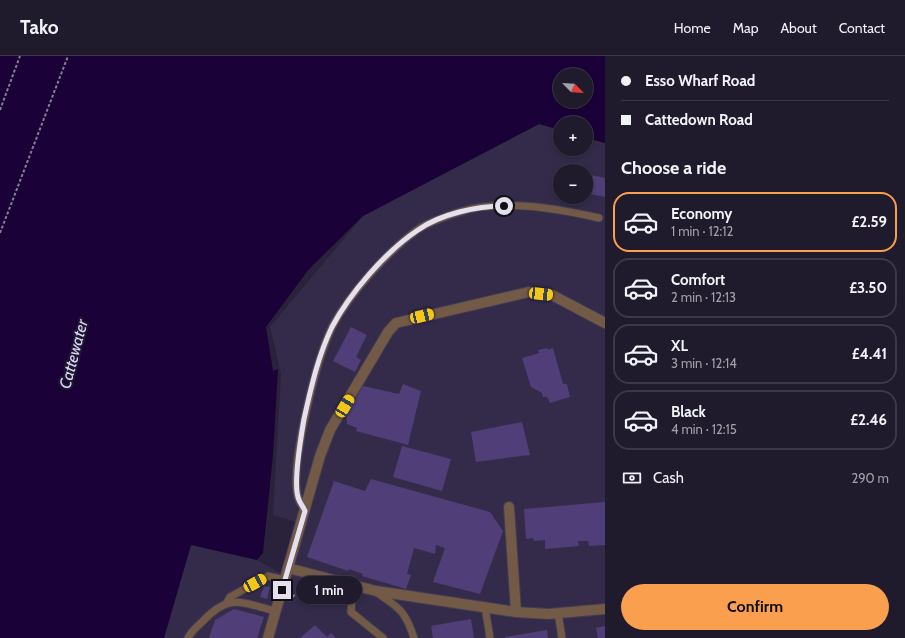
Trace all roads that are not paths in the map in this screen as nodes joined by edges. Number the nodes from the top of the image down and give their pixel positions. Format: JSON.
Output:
{"nodes":[{"id":1,"x":599,"y":218,"type":"dead end"},
{"id":2,"x":605,"y":323,"type":"edge"},
{"id":3,"x":509,"y":507,"type":"dead end"},
{"id":4,"x":305,"y":511,"type":"junction"},
{"id":5,"x":288,"y":568,"type":"junction"},
{"id":6,"x":285,"y":580,"type":"junction"},
{"id":7,"x":353,"y":585,"type":"junction"},
{"id":8,"x":376,"y":592,"type":"junction"},
{"id":9,"x":227,"y":602,"type":"junction"},
{"id":10,"x":485,"y":607,"type":"junction"},
{"id":11,"x":605,"y":609,"type":"edge"},
{"id":12,"x":276,"y":611,"type":"junction"},
{"id":13,"x":516,"y":612,"type":"junction"},
{"id":14,"x":558,"y":613,"type":"junction"},
{"id":15,"x":188,"y":638,"type":"edge"},
{"id":16,"x":268,"y":638,"type":"edge"},
{"id":17,"x":383,"y":638,"type":"edge"},
{"id":18,"x":414,"y":638,"type":"edge"},
{"id":19,"x":490,"y":638,"type":"edge"},
{"id":20,"x":562,"y":638,"type":"edge"}],
"edges":[{"from":1,"to":4,"type":"lane"},
{"from":2,"to":4,"type":"street"},
{"from":3,"to":13,"type":"street"},
{"from":4,"to":5,"type":"street"},
{"from":5,"to":6,"type":"street"},
{"from":5,"to":7,"type":"street"},
{"from":6,"to":9,"type":"lane"},
{"from":6,"to":12,"type":"street"},
{"from":7,"to":8,"type":"street"},
{"from":7,"to":17,"type":"lane"},
{"from":8,"to":10,"type":"street"},
{"from":8,"to":18,"type":"lane"},
{"from":9,"to":12,"type":"lane"},
{"from":9,"to":15,"type":"lane"},
{"from":10,"to":13,"type":"street"},
{"from":10,"to":19,"type":"lane"},
{"from":11,"to":14,"type":"street"},
{"from":12,"to":16,"type":"street"},
{"from":13,"to":14,"type":"street"},
{"from":14,"to":20,"type":"lane"}]}
